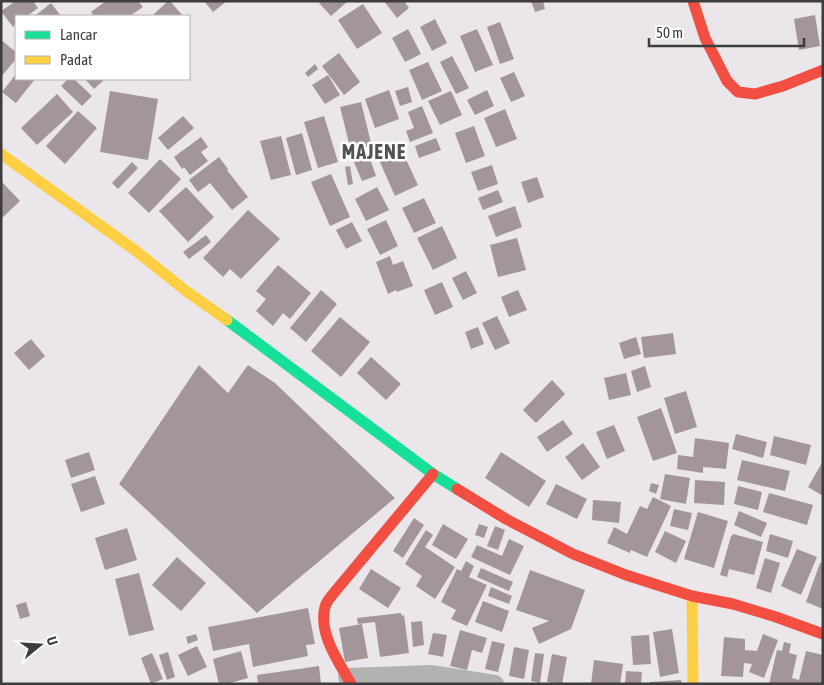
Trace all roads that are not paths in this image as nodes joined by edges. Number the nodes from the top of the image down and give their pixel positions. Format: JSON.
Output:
{"nodes":[{"id":1,"x":693,"y":1,"type":"edge"},
{"id":2,"x":823,"y":70,"type":"edge"},
{"id":3,"x":1,"y":154,"type":"edge"},
{"id":4,"x":433,"y":474,"type":"junction"},
{"id":5,"x":692,"y":596,"type":"junction"},
{"id":6,"x":823,"y":634,"type":"edge"},
{"id":7,"x":349,"y":680,"type":"edge"},
{"id":8,"x":495,"y":684,"type":"edge"},
{"id":9,"x":693,"y":684,"type":"edge"}],
"edges":[{"from":1,"to":2,"type":"main road"},
{"from":3,"to":4,"type":"main road"},
{"from":4,"to":5,"type":"main road"},
{"from":4,"to":7,"type":"main road"},
{"from":5,"to":6,"type":"main road"},
{"from":5,"to":9,"type":"main road"},
{"from":7,"to":8,"type":"street"}]}
